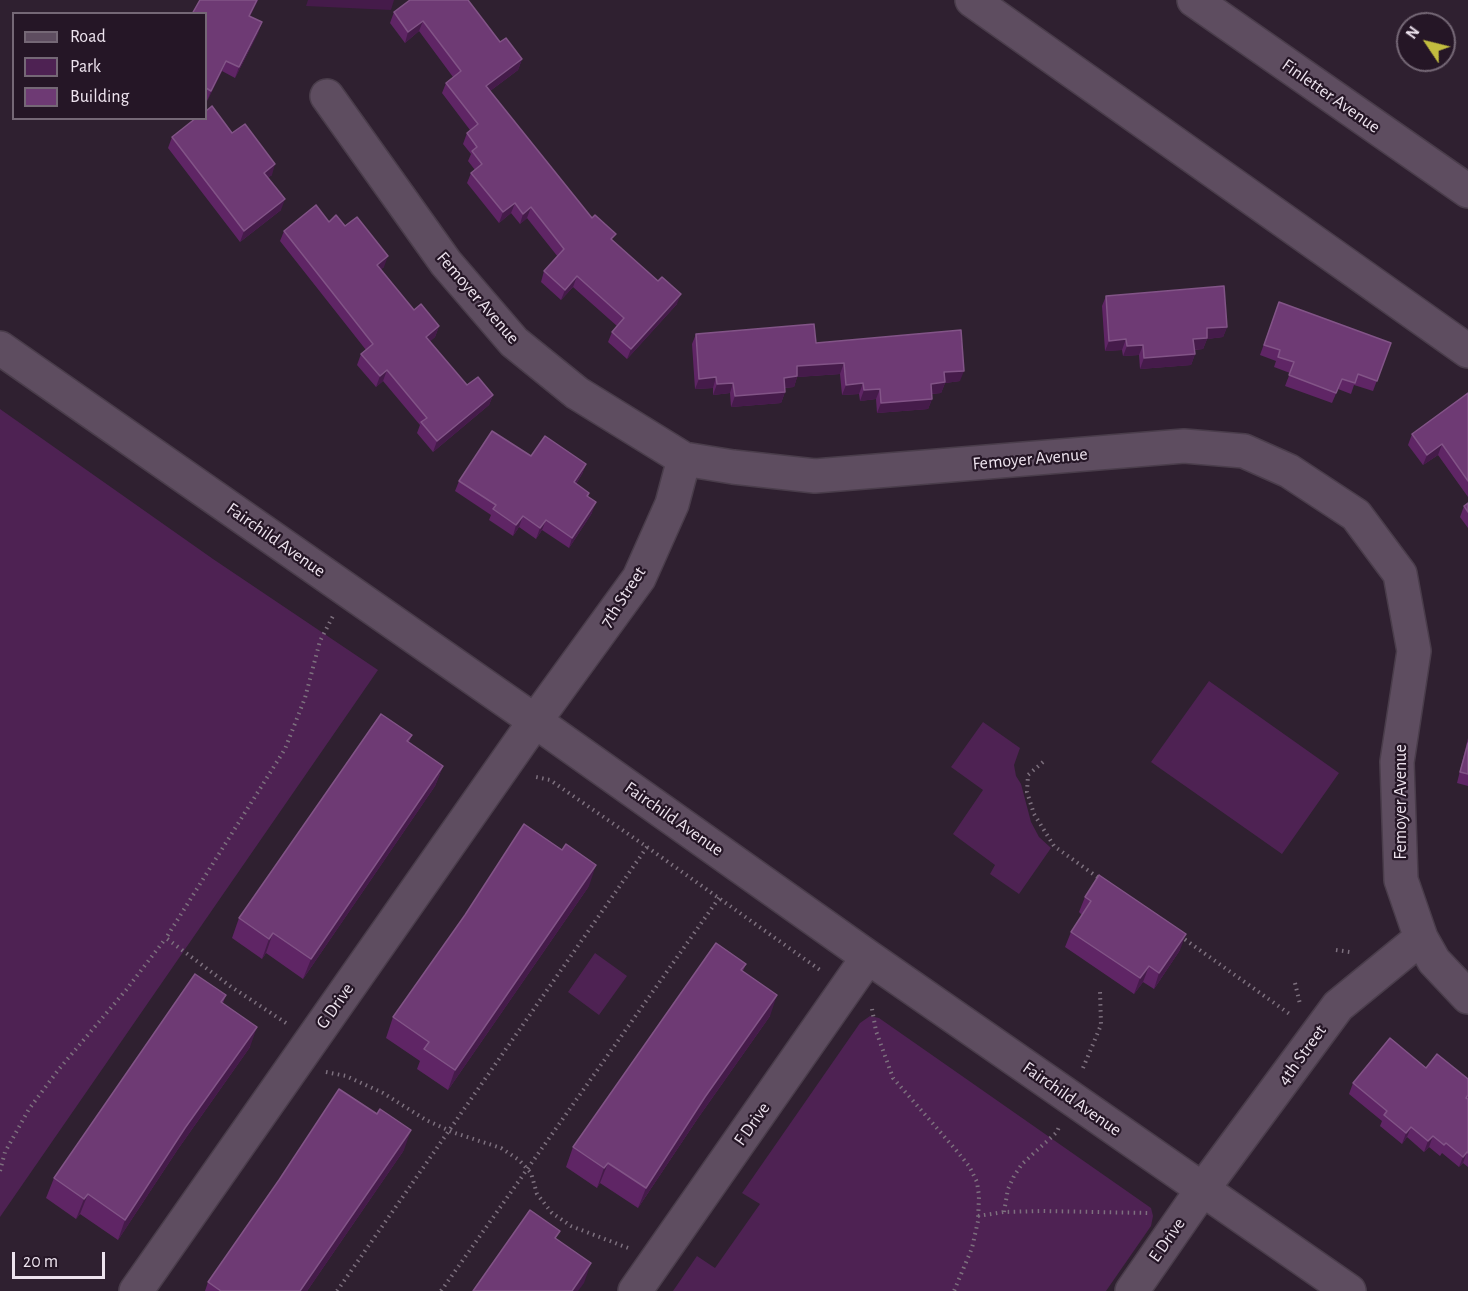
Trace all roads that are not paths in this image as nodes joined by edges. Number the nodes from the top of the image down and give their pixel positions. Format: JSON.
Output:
{"nodes":[{"id":1,"x":972,"y":0,"type":"edge"},
{"id":2,"x":1194,"y":0,"type":"edge"},
{"id":3,"x":327,"y":96,"type":"dead end"},
{"id":4,"x":1468,"y":191,"type":"edge"},
{"id":5,"x":0,"y":348,"type":"edge"},
{"id":6,"x":1468,"y":351,"type":"edge"},
{"id":7,"x":684,"y":459,"type":"junction"},
{"id":8,"x":535,"y":721,"type":"junction"},
{"id":9,"x":1420,"y":938,"type":"junction"},
{"id":10,"x":868,"y":957,"type":"junction"},
{"id":11,"x":1468,"y":998,"type":"edge"},
{"id":12,"x":1202,"y":1190,"type":"junction"},
{"id":13,"x":136,"y":1291,"type":"edge"},
{"id":14,"x":635,"y":1291,"type":"edge"},
{"id":15,"x":1132,"y":1291,"type":"edge"},
{"id":16,"x":1349,"y":1291,"type":"edge"}],
"edges":[{"from":1,"to":6,"type":"street"},
{"from":2,"to":4,"type":"street","name":"Finletter Avenue"},
{"from":3,"to":7,"type":"street","name":"Femoyer Avenue"},
{"from":5,"to":8,"type":"street","name":"Fairchild Avenue"},
{"from":7,"to":8,"type":"street","name":"7th Street"},
{"from":7,"to":9,"type":"street","name":"Femoyer Avenue"},
{"from":8,"to":10,"type":"street","name":"Fairchild Avenue"},
{"from":8,"to":13,"type":"street","name":"G Drive"},
{"from":9,"to":11,"type":"street","name":"Femoyer Avenue"},
{"from":9,"to":12,"type":"street","name":"4th Street"},
{"from":10,"to":12,"type":"street","name":"Fairchild Avenue"},
{"from":10,"to":14,"type":"street","name":"F Drive"},
{"from":12,"to":15,"type":"street","name":"E Drive"},
{"from":12,"to":16,"type":"street","name":"Fairchild Avenue"}]}
